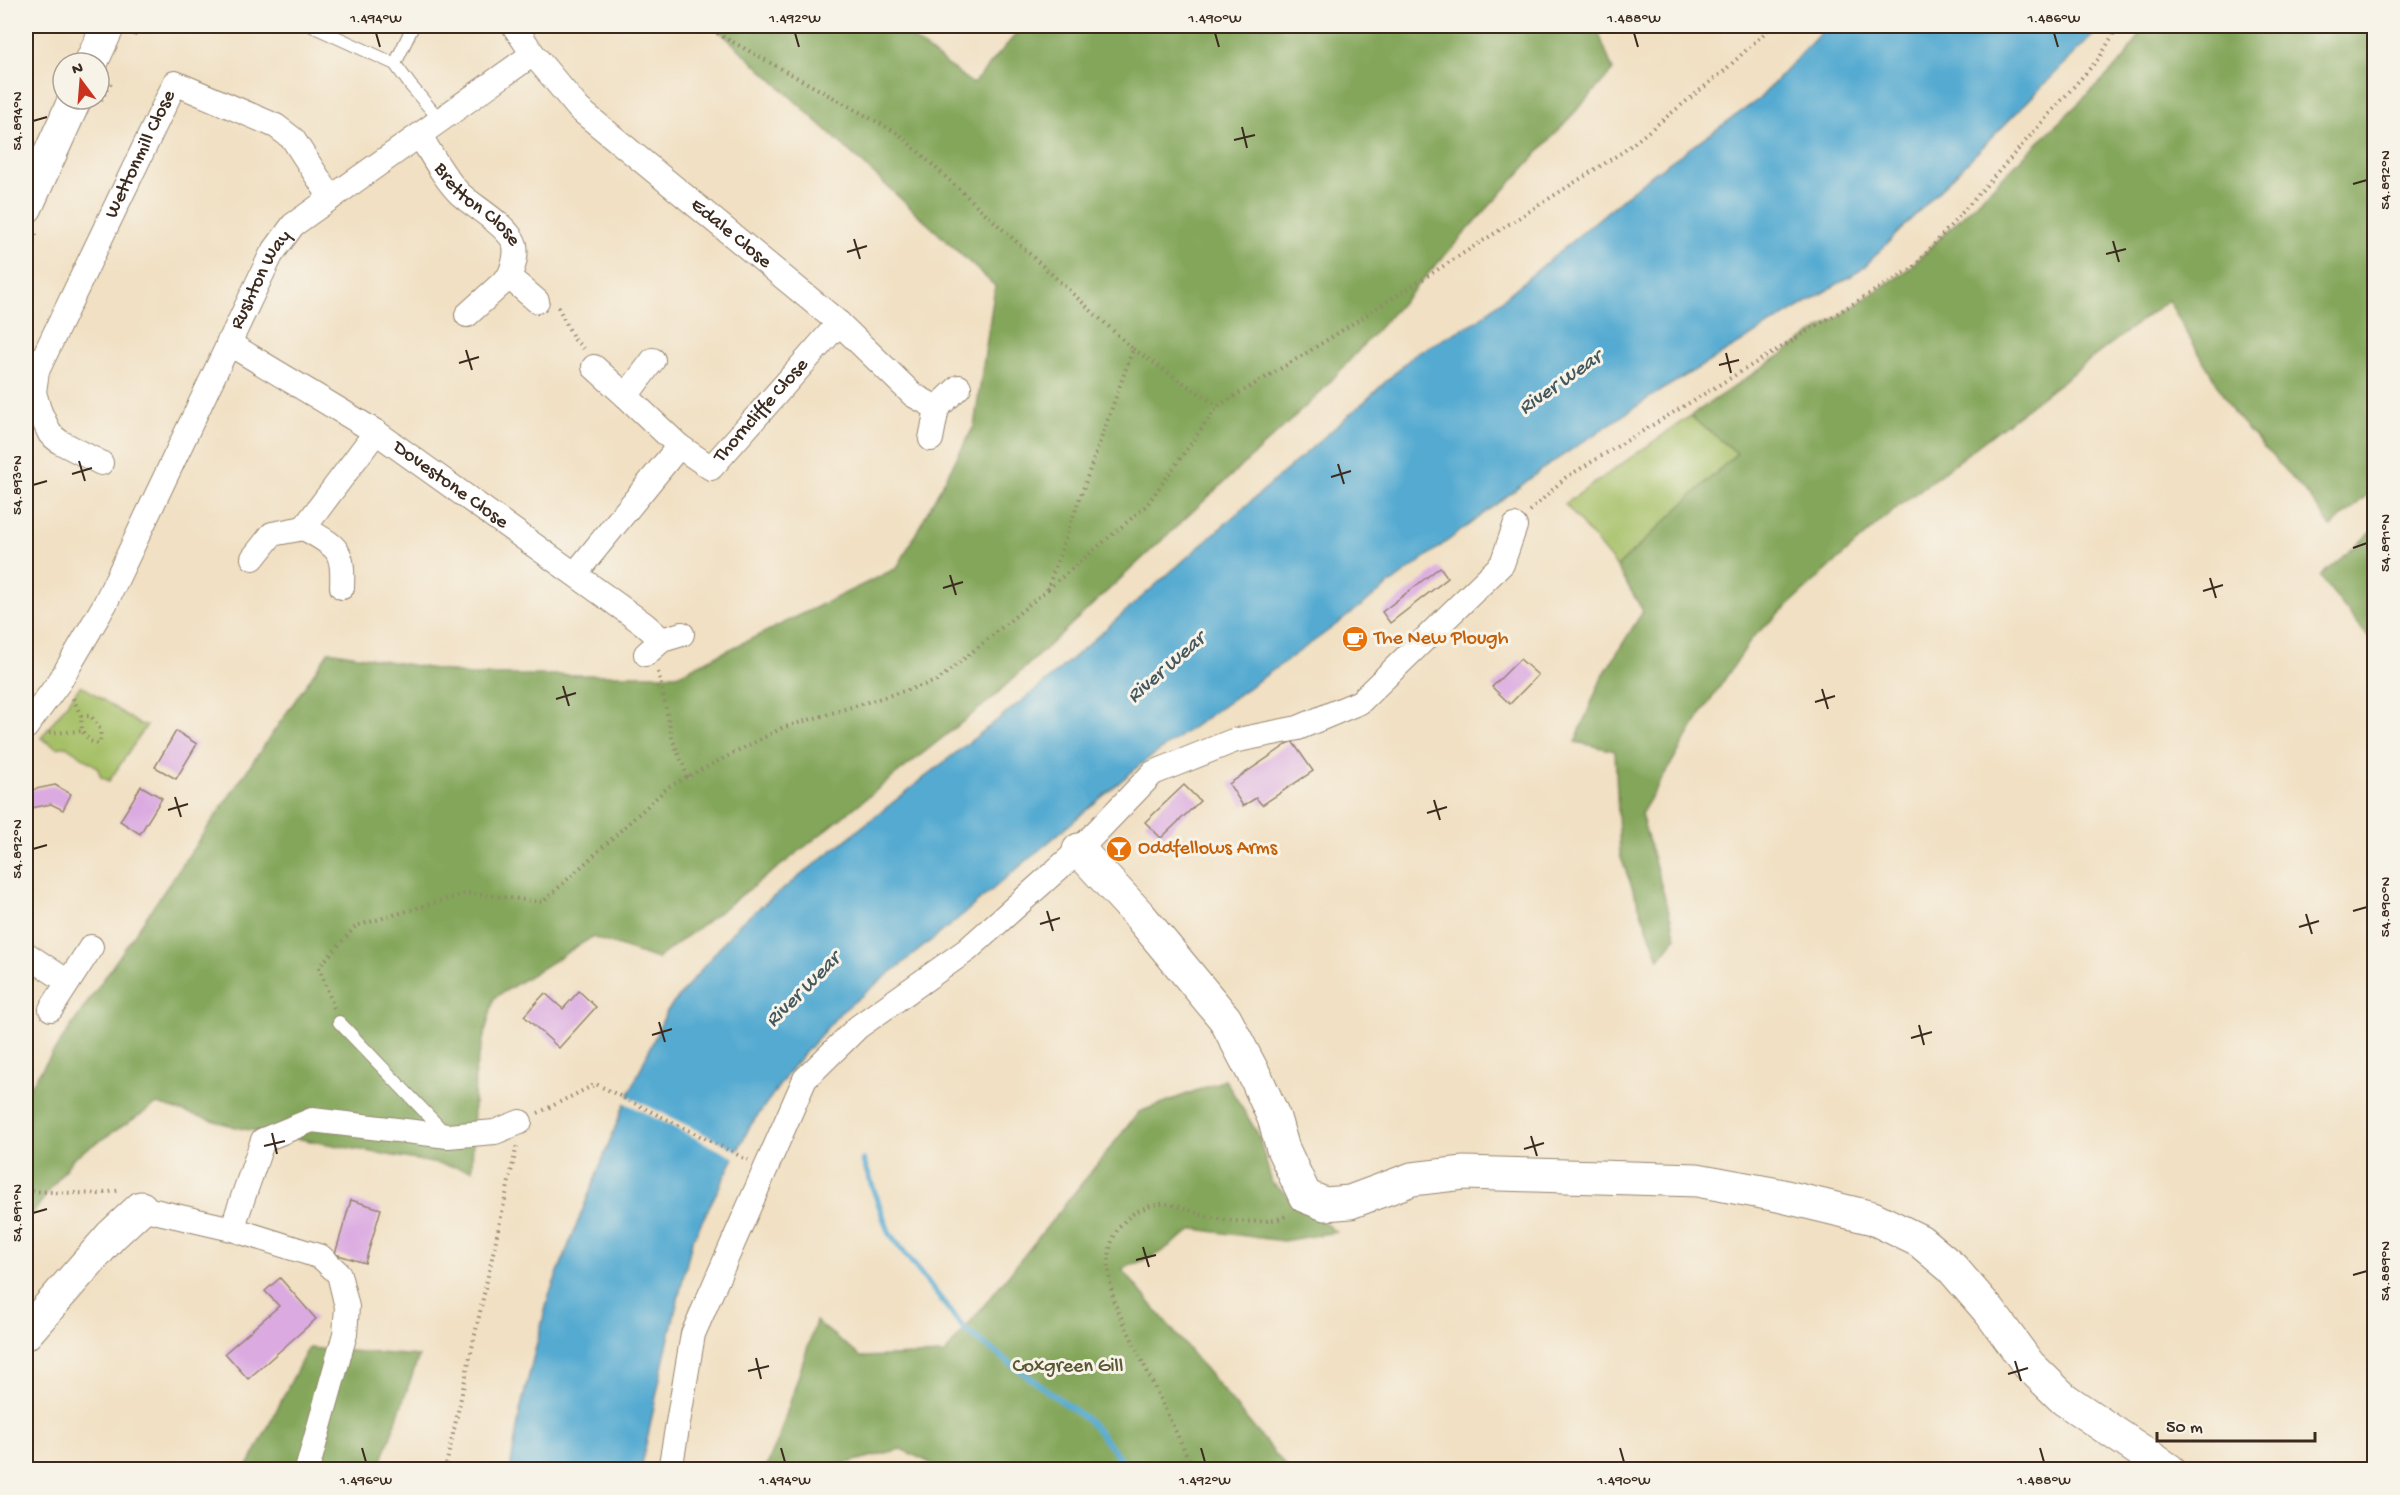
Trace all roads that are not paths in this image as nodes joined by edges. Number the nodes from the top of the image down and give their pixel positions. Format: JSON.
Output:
{"nodes":[{"id":1,"x":108,"y":26,"type":"edge"},
{"id":2,"x":312,"y":26,"type":"edge"},
{"id":3,"x":413,"y":26,"type":"edge"},
{"id":4,"x":514,"y":26,"type":"edge"},
{"id":5,"x":97,"y":51,"type":"edge"},
{"id":6,"x":533,"y":54,"type":"junction"},
{"id":7,"x":395,"y":64,"type":"junction"},
{"id":8,"x":70,"y":111,"type":"edge"},
{"id":9,"x":440,"y":120,"type":"junction"},
{"id":10,"x":420,"y":136,"type":"junction"},
{"id":11,"x":331,"y":198,"type":"junction"},
{"id":12,"x":26,"y":207,"type":"edge"},
{"id":13,"x":509,"y":277,"type":"junction"},
{"id":14,"x":537,"y":301,"type":"road end"},
{"id":15,"x":467,"y":315,"type":"dead end"},
{"id":16,"x":838,"y":323,"type":"junction"},
{"id":17,"x":228,"y":343,"type":"junction"},
{"id":18,"x":653,"y":360,"type":"dead end"},
{"id":19,"x":594,"y":367,"type":"road end"},
{"id":20,"x":959,"y":387,"type":"dead end"},
{"id":21,"x":626,"y":396,"type":"junction"},
{"id":22,"x":937,"y":408,"type":"junction"},
{"id":23,"x":32,"y":412,"type":"edge"},
{"id":24,"x":376,"y":432,"type":"junction"},
{"id":25,"x":931,"y":439,"type":"dead end"},
{"id":26,"x":680,"y":446,"type":"junction"},
{"id":27,"x":101,"y":463,"type":"dead end"},
{"id":28,"x":1515,"y":526,"type":"road end"},
{"id":29,"x":304,"y":528,"type":"junction"},
{"id":30,"x":253,"y":558,"type":"dead end"},
{"id":31,"x":575,"y":574,"type":"junction"},
{"id":32,"x":342,"y":587,"type":"dead end"},
{"id":33,"x":663,"y":642,"type":"road end"},
{"id":34,"x":26,"y":727,"type":"edge"},
{"id":35,"x":1079,"y":850,"type":"junction"},
{"id":36,"x":91,"y":947,"type":"dead end"},
{"id":37,"x":26,"y":954,"type":"edge"},
{"id":38,"x":68,"y":982,"type":"junction"},
{"id":39,"x":51,"y":1009,"type":"dead end"},
{"id":40,"x":339,"y":1022,"type":"road end"},
{"id":41,"x":520,"y":1122,"type":"road end"},
{"id":42,"x":448,"y":1136,"type":"junction"},
{"id":43,"x":141,"y":1208,"type":"joint"},
{"id":44,"x":232,"y":1229,"type":"junction"},
{"id":45,"x":26,"y":1333,"type":"edge"},
{"id":46,"x":307,"y":1470,"type":"edge"},
{"id":47,"x":670,"y":1470,"type":"edge"},
{"id":48,"x":2169,"y":1470,"type":"edge"}],
"edges":[{"from":1,"to":5,"type":"street"},
{"from":2,"to":7,"type":"lane"},
{"from":3,"to":7,"type":"lane"},
{"from":4,"to":6,"type":"street","name":"Edale Close"},
{"from":6,"to":9,"type":"street","name":"Rushton Way"},
{"from":6,"to":16,"type":"street","name":"Edale Close"},
{"from":7,"to":9,"type":"lane"},
{"from":8,"to":12,"type":"street"},
{"from":9,"to":10,"type":"street","name":"Rushton Way"},
{"from":10,"to":11,"type":"street","name":"Rushton Way"},
{"from":10,"to":13,"type":"street","name":"Bretton Close"},
{"from":11,"to":17,"type":"street","name":"Rushton Way"},
{"from":11,"to":23,"type":"street","name":"Wettonmill Close"},
{"from":13,"to":14,"type":"street","name":"Bretton Close"},
{"from":13,"to":15,"type":"street","name":"Bretton Close"},
{"from":16,"to":22,"type":"street","name":"Edale Close"},
{"from":16,"to":26,"type":"street","name":"Thorncliffe Close"},
{"from":17,"to":24,"type":"street","name":"Dovestone Close"},
{"from":17,"to":34,"type":"street","name":"Rushton Way"},
{"from":18,"to":21,"type":"street"},
{"from":19,"to":21,"type":"street","name":"Thorncliffe Close"},
{"from":20,"to":22,"type":"street"},
{"from":21,"to":26,"type":"street","name":"Thorncliffe Close"},
{"from":22,"to":25,"type":"street"},
{"from":23,"to":27,"type":"street","name":"Wettonmill Close"},
{"from":24,"to":29,"type":"street"},
{"from":24,"to":31,"type":"street","name":"Dovestone Close"},
{"from":26,"to":31,"type":"street"},
{"from":28,"to":35,"type":"street"},
{"from":29,"to":30,"type":"street"},
{"from":29,"to":32,"type":"street"},
{"from":31,"to":33,"type":"street","name":"Dovestone Close"},
{"from":35,"to":47,"type":"street"},
{"from":35,"to":48,"type":"street"},
{"from":36,"to":38,"type":"street"},
{"from":37,"to":38,"type":"street"},
{"from":38,"to":39,"type":"street"},
{"from":40,"to":42,"type":"lane"},
{"from":41,"to":42,"type":"street"},
{"from":42,"to":44,"type":"street"},
{"from":43,"to":44,"type":"street"},
{"from":43,"to":45,"type":"street"},
{"from":44,"to":46,"type":"street"}]}
